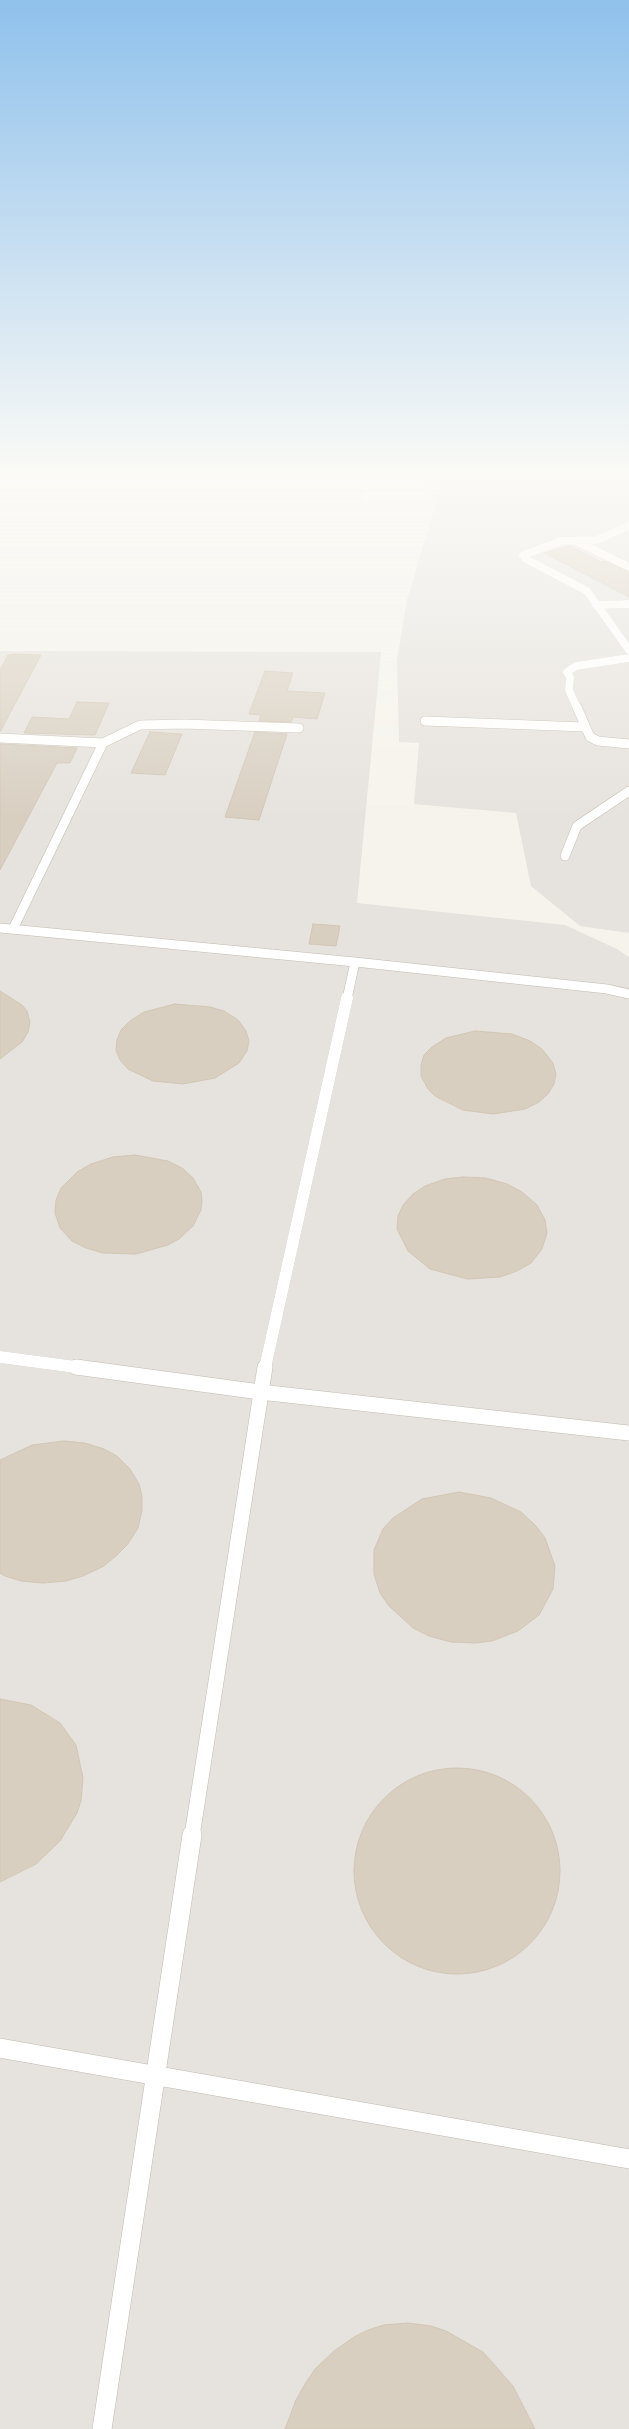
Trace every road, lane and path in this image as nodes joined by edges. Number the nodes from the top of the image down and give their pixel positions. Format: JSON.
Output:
{"nodes":[{"id":1,"x":587,"y":592,"type":"edge"},
{"id":2,"x":629,"y":604,"type":"edge"},
{"id":3,"x":596,"y":605,"type":"junction"},
{"id":4,"x":629,"y":650,"type":"edge"},
{"id":5,"x":629,"y":658,"type":"edge"},
{"id":6,"x":425,"y":721,"type":"dead end"},
{"id":7,"x":584,"y":727,"type":"junction"},
{"id":8,"x":299,"y":728,"type":"dead end"},
{"id":9,"x":0,"y":738,"type":"edge"},
{"id":10,"x":103,"y":743,"type":"junction"},
{"id":11,"x":629,"y":744,"type":"edge"},
{"id":12,"x":629,"y":791,"type":"edge"},
{"id":13,"x":565,"y":856,"type":"dead end"},
{"id":14,"x":0,"y":928,"type":"edge"},
{"id":15,"x":13,"y":929,"type":"junction"},
{"id":16,"x":355,"y":962,"type":"junction"},
{"id":17,"x":629,"y":994,"type":"edge"},
{"id":18,"x":0,"y":1357,"type":"edge"},
{"id":19,"x":260,"y":1392,"type":"junction"},
{"id":20,"x":629,"y":1433,"type":"edge"},
{"id":21,"x":0,"y":2048,"type":"edge"},
{"id":22,"x":155,"y":2077,"type":"junction"},
{"id":23,"x":629,"y":2159,"type":"edge"},
{"id":24,"x":102,"y":2429,"type":"edge"}],
"edges":[{"from":1,"to":3,"type":"lane"},
{"from":2,"to":3,"type":"lane"},
{"from":3,"to":4,"type":"lane"},
{"from":5,"to":7,"type":"lane"},
{"from":6,"to":7,"type":"lane"},
{"from":7,"to":11,"type":"lane"},
{"from":8,"to":10,"type":"lane"},
{"from":9,"to":10,"type":"lane"},
{"from":10,"to":15,"type":"lane"},
{"from":12,"to":13,"type":"lane"},
{"from":14,"to":15,"type":"lane"},
{"from":15,"to":16,"type":"lane"},
{"from":16,"to":17,"type":"lane"},
{"from":16,"to":19,"type":"lane"},
{"from":18,"to":19,"type":"lane"},
{"from":19,"to":20,"type":"lane"},
{"from":19,"to":22,"type":"lane"},
{"from":21,"to":22,"type":"lane"},
{"from":22,"to":23,"type":"lane"},
{"from":22,"to":24,"type":"lane"}]}
